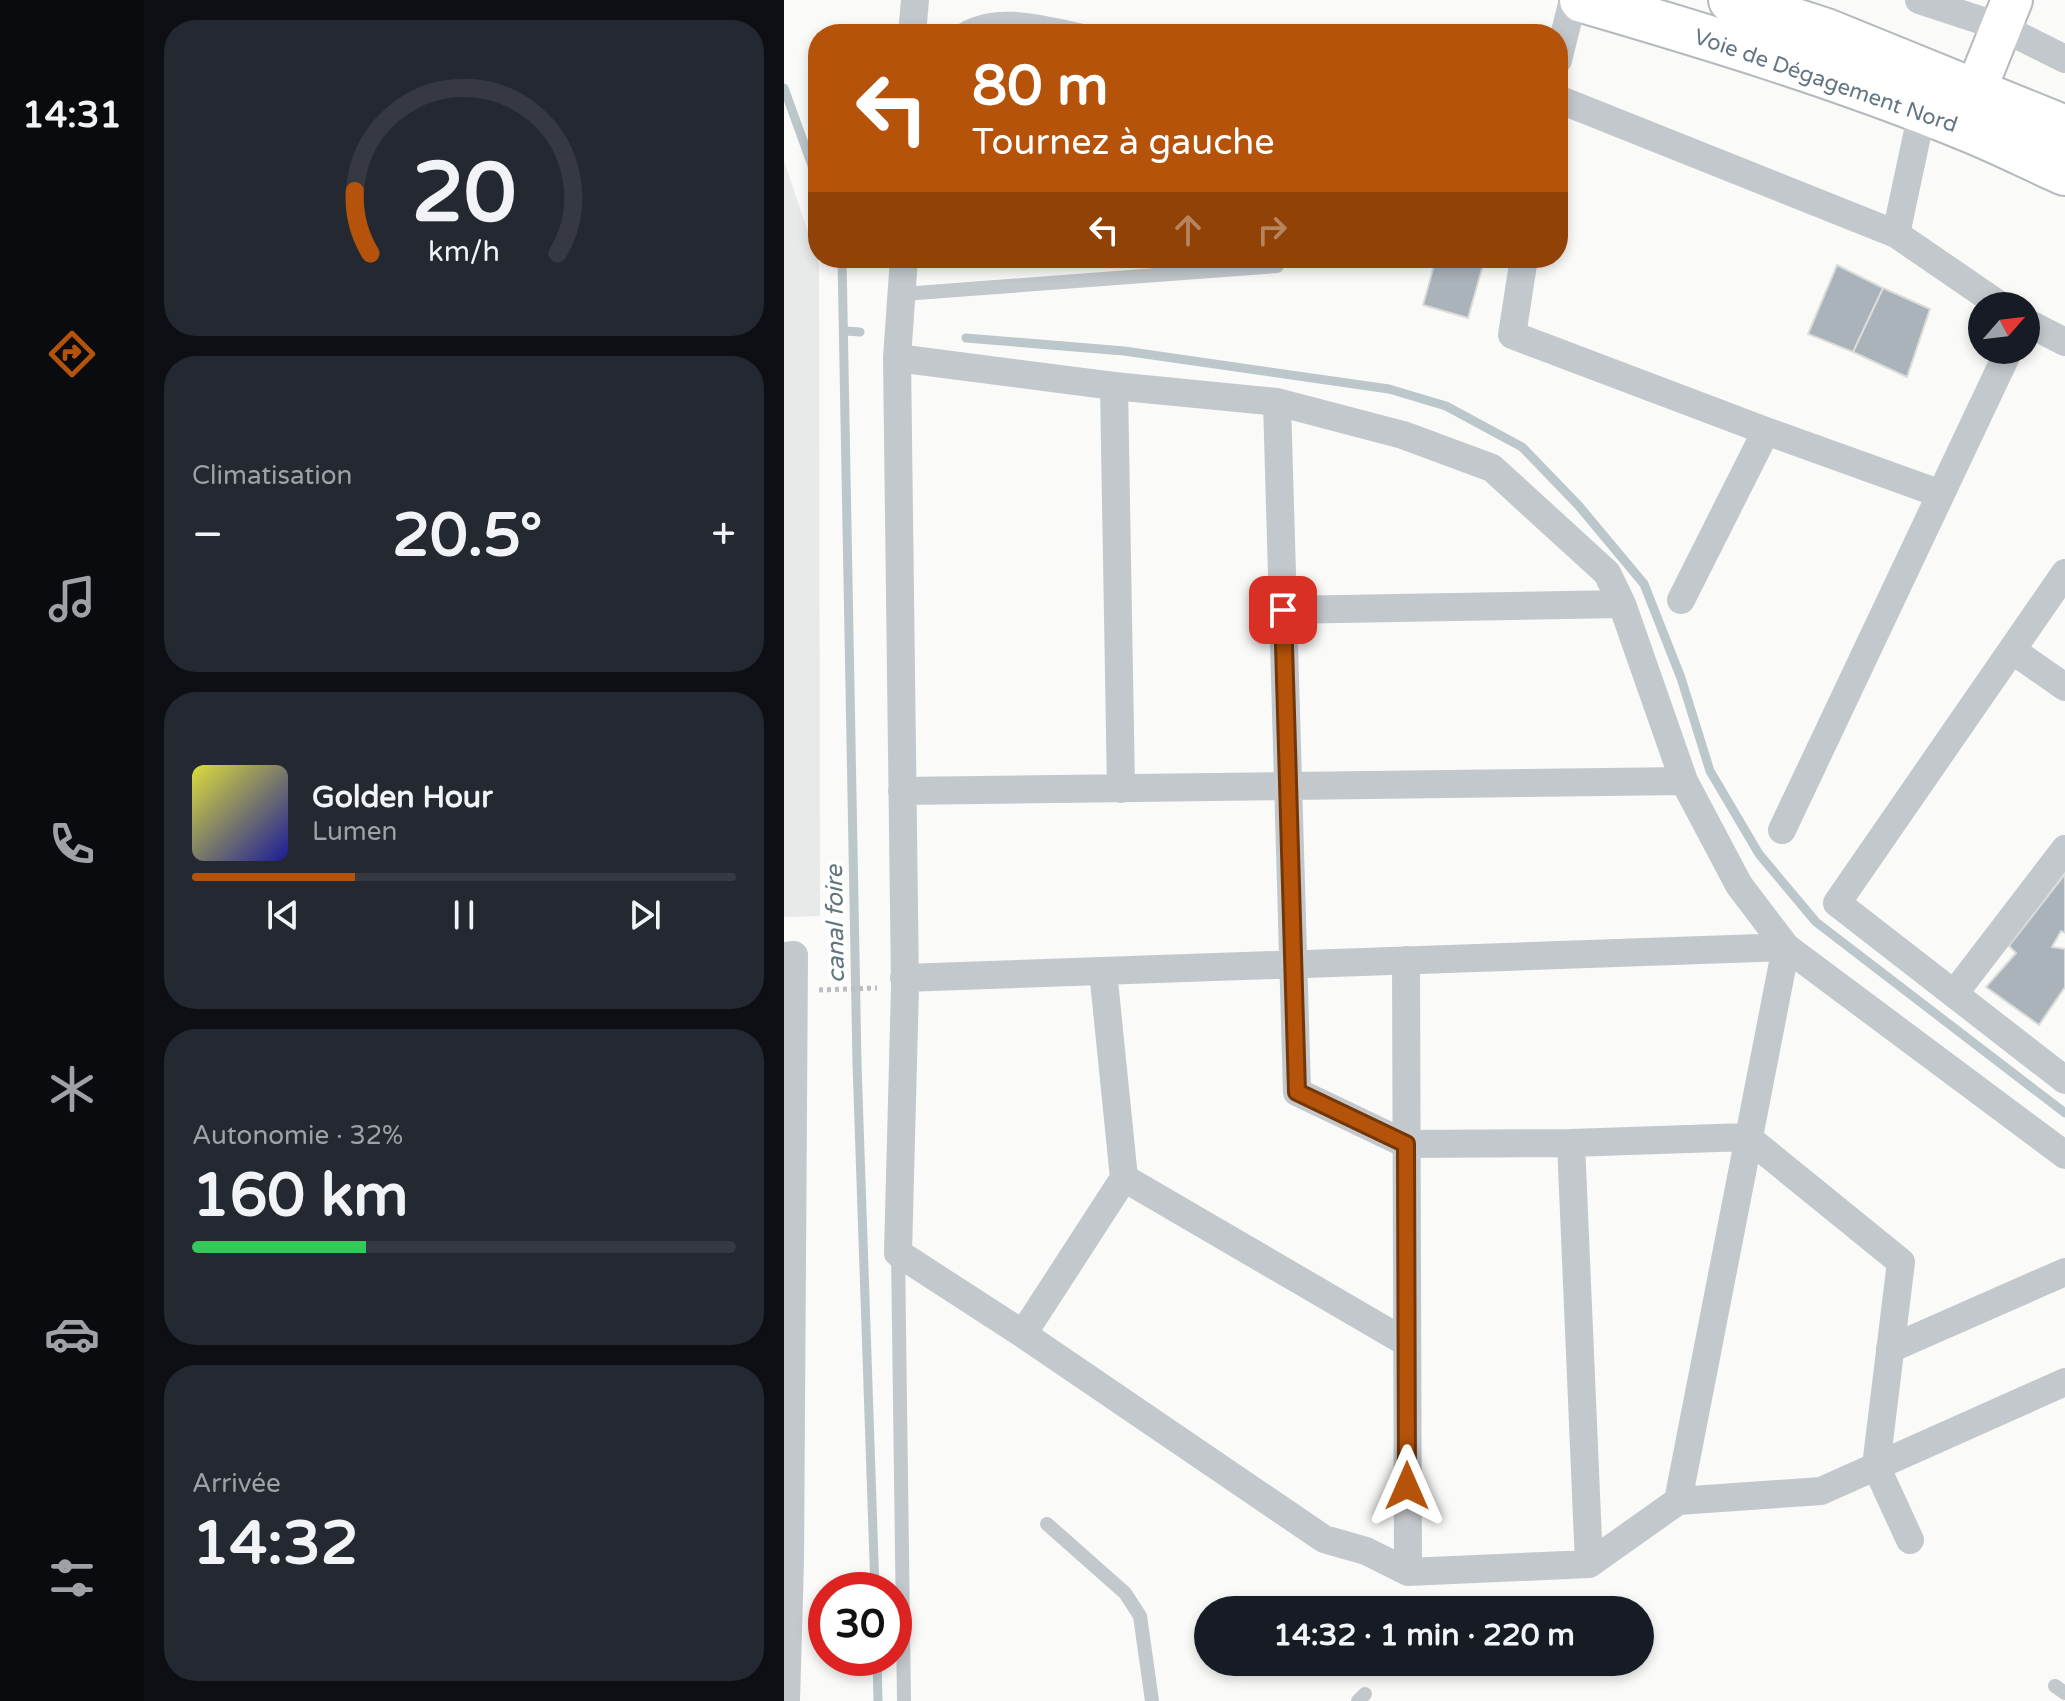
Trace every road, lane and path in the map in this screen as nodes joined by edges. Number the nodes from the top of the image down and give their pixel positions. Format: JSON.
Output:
{"nodes":[{"id":1,"x":915,"y":0,"type":"edge"},
{"id":2,"x":1573,"y":0,"type":"edge"},
{"id":3,"x":1582,"y":0,"type":"edge"},
{"id":4,"x":1731,"y":0,"type":"edge"},
{"id":5,"x":1919,"y":0,"type":"edge"},
{"id":6,"x":2006,"y":14,"type":"edge"},
{"id":7,"x":913,"y":24,"type":"edge"},
{"id":8,"x":977,"y":24,"type":"edge"},
{"id":9,"x":1044,"y":24,"type":"edge"},
{"id":10,"x":1567,"y":24,"type":"edge"},
{"id":11,"x":2065,"y":59,"type":"edge"},
{"id":12,"x":1975,"y":92,"type":"junction"},
{"id":13,"x":1568,"y":103,"type":"edge"},
{"id":14,"x":1922,"y":112,"type":"junction"},
{"id":15,"x":2065,"y":128,"type":"edge"},
{"id":16,"x":2065,"y":173,"type":"edge"},
{"id":17,"x":1896,"y":234,"type":"junction"},
{"id":18,"x":904,"y":268,"type":"edge"},
{"id":19,"x":1250,"y":268,"type":"edge"},
{"id":20,"x":1522,"y":268,"type":"edge"},
{"id":21,"x":1981,"y":292,"type":"edge"},
{"id":22,"x":903,"y":294,"type":"junction"},
{"id":23,"x":2040,"y":329,"type":"edge"},
{"id":24,"x":2065,"y":342,"type":"edge"},
{"id":25,"x":897,"y":358,"type":"junction"},
{"id":26,"x":2002,"y":364,"type":"edge"},
{"id":27,"x":1114,"y":386,"type":"junction"},
{"id":28,"x":1277,"y":402,"type":"junction"},
{"id":29,"x":1766,"y":431,"type":"junction"},
{"id":30,"x":1941,"y":494,"type":"junction"},
{"id":31,"x":2065,"y":573,"type":"edge"},
{"id":32,"x":1681,"y":600,"type":"dead end"},
{"id":33,"x":1622,"y":604,"type":"junction"},
{"id":34,"x":1283,"y":610,"type":"junction"},
{"id":35,"x":2012,"y":650,"type":"junction"},
{"id":36,"x":2065,"y":687,"type":"edge"},
{"id":37,"x":1684,"y":781,"type":"junction"},
{"id":38,"x":1288,"y":786,"type":"junction"},
{"id":39,"x":1121,"y":789,"type":"junction"},
{"id":40,"x":902,"y":791,"type":"junction"},
{"id":41,"x":1782,"y":830,"type":"dead end"},
{"id":42,"x":2065,"y":849,"type":"edge"},
{"id":43,"x":1786,"y":947,"type":"junction"},
{"id":44,"x":789,"y":956,"type":"edge"},
{"id":45,"x":1406,"y":960,"type":"junction"},
{"id":46,"x":1293,"y":964,"type":"junction"},
{"id":47,"x":1103,"y":971,"type":"junction"},
{"id":48,"x":894,"y":982,"type":"junction"},
{"id":49,"x":826,"y":989,"type":"dead end"},
{"id":50,"x":1954,"y":994,"type":"junction"},
{"id":51,"x":2065,"y":1080,"type":"edge"},
{"id":52,"x":1747,"y":1137,"type":"junction"},
{"id":53,"x":1571,"y":1143,"type":"junction"},
{"id":54,"x":1406,"y":1144,"type":"junction"},
{"id":55,"x":2065,"y":1155,"type":"edge"},
{"id":56,"x":1124,"y":1178,"type":"junction"},
{"id":57,"x":898,"y":1253,"type":"junction"},
{"id":58,"x":2065,"y":1272,"type":"edge"},
{"id":59,"x":788,"y":1326,"type":"edge"},
{"id":60,"x":1023,"y":1334,"type":"junction"},
{"id":61,"x":1407,"y":1343,"type":"junction"},
{"id":62,"x":1890,"y":1349,"type":"junction"},
{"id":63,"x":2065,"y":1382,"type":"edge"},
{"id":64,"x":1876,"y":1466,"type":"junction"},
{"id":65,"x":1678,"y":1501,"type":"junction"},
{"id":66,"x":1047,"y":1524,"type":"dead end"},
{"id":67,"x":1910,"y":1540,"type":"dead end"},
{"id":68,"x":1589,"y":1564,"type":"junction"},
{"id":69,"x":1408,"y":1572,"type":"junction"},
{"id":70,"x":786,"y":1701,"type":"edge"},
{"id":71,"x":904,"y":1701,"type":"edge"},
{"id":72,"x":1152,"y":1701,"type":"edge"}],
"edges":[{"from":1,"to":7,"type":"street"},
{"from":2,"to":10,"type":"street"},
{"from":3,"to":14,"type":"highway","name":"Voie de Dégagement Nord"},
{"from":4,"to":12,"type":"highway","name":"Voie de Dégagement Nord"},
{"from":5,"to":6,"type":"street"},
{"from":6,"to":11,"type":"street"},
{"from":6,"to":12,"type":"street"},
{"from":8,"to":9,"type":"lane"},
{"from":12,"to":15,"type":"highway","name":"Voie de Dégagement Nord"},
{"from":13,"to":17,"type":"street"},
{"from":14,"to":16,"type":"highway","name":"Voie de Dégagement Nord"},
{"from":14,"to":17,"type":"street"},
{"from":17,"to":21,"type":"street"},
{"from":18,"to":22,"type":"street"},
{"from":19,"to":22,"type":"lane"},
{"from":20,"to":29,"type":"street"},
{"from":22,"to":25,"type":"street"},
{"from":23,"to":24,"type":"street"},
{"from":25,"to":27,"type":"street"},
{"from":25,"to":40,"type":"street"},
{"from":26,"to":30,"type":"street"},
{"from":27,"to":28,"type":"street"},
{"from":27,"to":39,"type":"street"},
{"from":28,"to":33,"type":"street"},
{"from":28,"to":34,"type":"street"},
{"from":29,"to":30,"type":"street"},
{"from":29,"to":32,"type":"street"},
{"from":30,"to":41,"type":"street"},
{"from":31,"to":35,"type":"street"},
{"from":33,"to":34,"type":"street"},
{"from":33,"to":37,"type":"street"},
{"from":34,"to":38,"type":"street"},
{"from":35,"to":36,"type":"street"},
{"from":35,"to":50,"type":"street"},
{"from":37,"to":38,"type":"street"},
{"from":37,"to":43,"type":"street"},
{"from":38,"to":39,"type":"street"},
{"from":38,"to":46,"type":"street"},
{"from":39,"to":40,"type":"street"},
{"from":40,"to":48,"type":"street"},
{"from":42,"to":50,"type":"street"},
{"from":43,"to":45,"type":"street"},
{"from":43,"to":52,"type":"street"},
{"from":43,"to":55,"type":"street"},
{"from":44,"to":59,"type":"street"},
{"from":45,"to":46,"type":"street"},
{"from":45,"to":54,"type":"street"},
{"from":46,"to":47,"type":"street"},
{"from":46,"to":54,"type":"street"},
{"from":47,"to":48,"type":"street"},
{"from":47,"to":56,"type":"street"},
{"from":48,"to":49,"type":"path"},
{"from":48,"to":57,"type":"street"},
{"from":50,"to":51,"type":"street"},
{"from":52,"to":53,"type":"street"},
{"from":52,"to":62,"type":"street"},
{"from":52,"to":65,"type":"street"},
{"from":53,"to":54,"type":"street"},
{"from":53,"to":68,"type":"street"},
{"from":54,"to":61,"type":"street"},
{"from":56,"to":60,"type":"street"},
{"from":56,"to":61,"type":"street"},
{"from":57,"to":60,"type":"street"},
{"from":57,"to":71,"type":"lane"},
{"from":58,"to":62,"type":"street"},
{"from":59,"to":70,"type":"street"},
{"from":60,"to":69,"type":"street"},
{"from":61,"to":69,"type":"street"},
{"from":62,"to":64,"type":"street"},
{"from":63,"to":64,"type":"street"},
{"from":64,"to":65,"type":"street"},
{"from":64,"to":67,"type":"street"},
{"from":65,"to":68,"type":"street"},
{"from":66,"to":72,"type":"lane"},
{"from":68,"to":69,"type":"street"}]}
